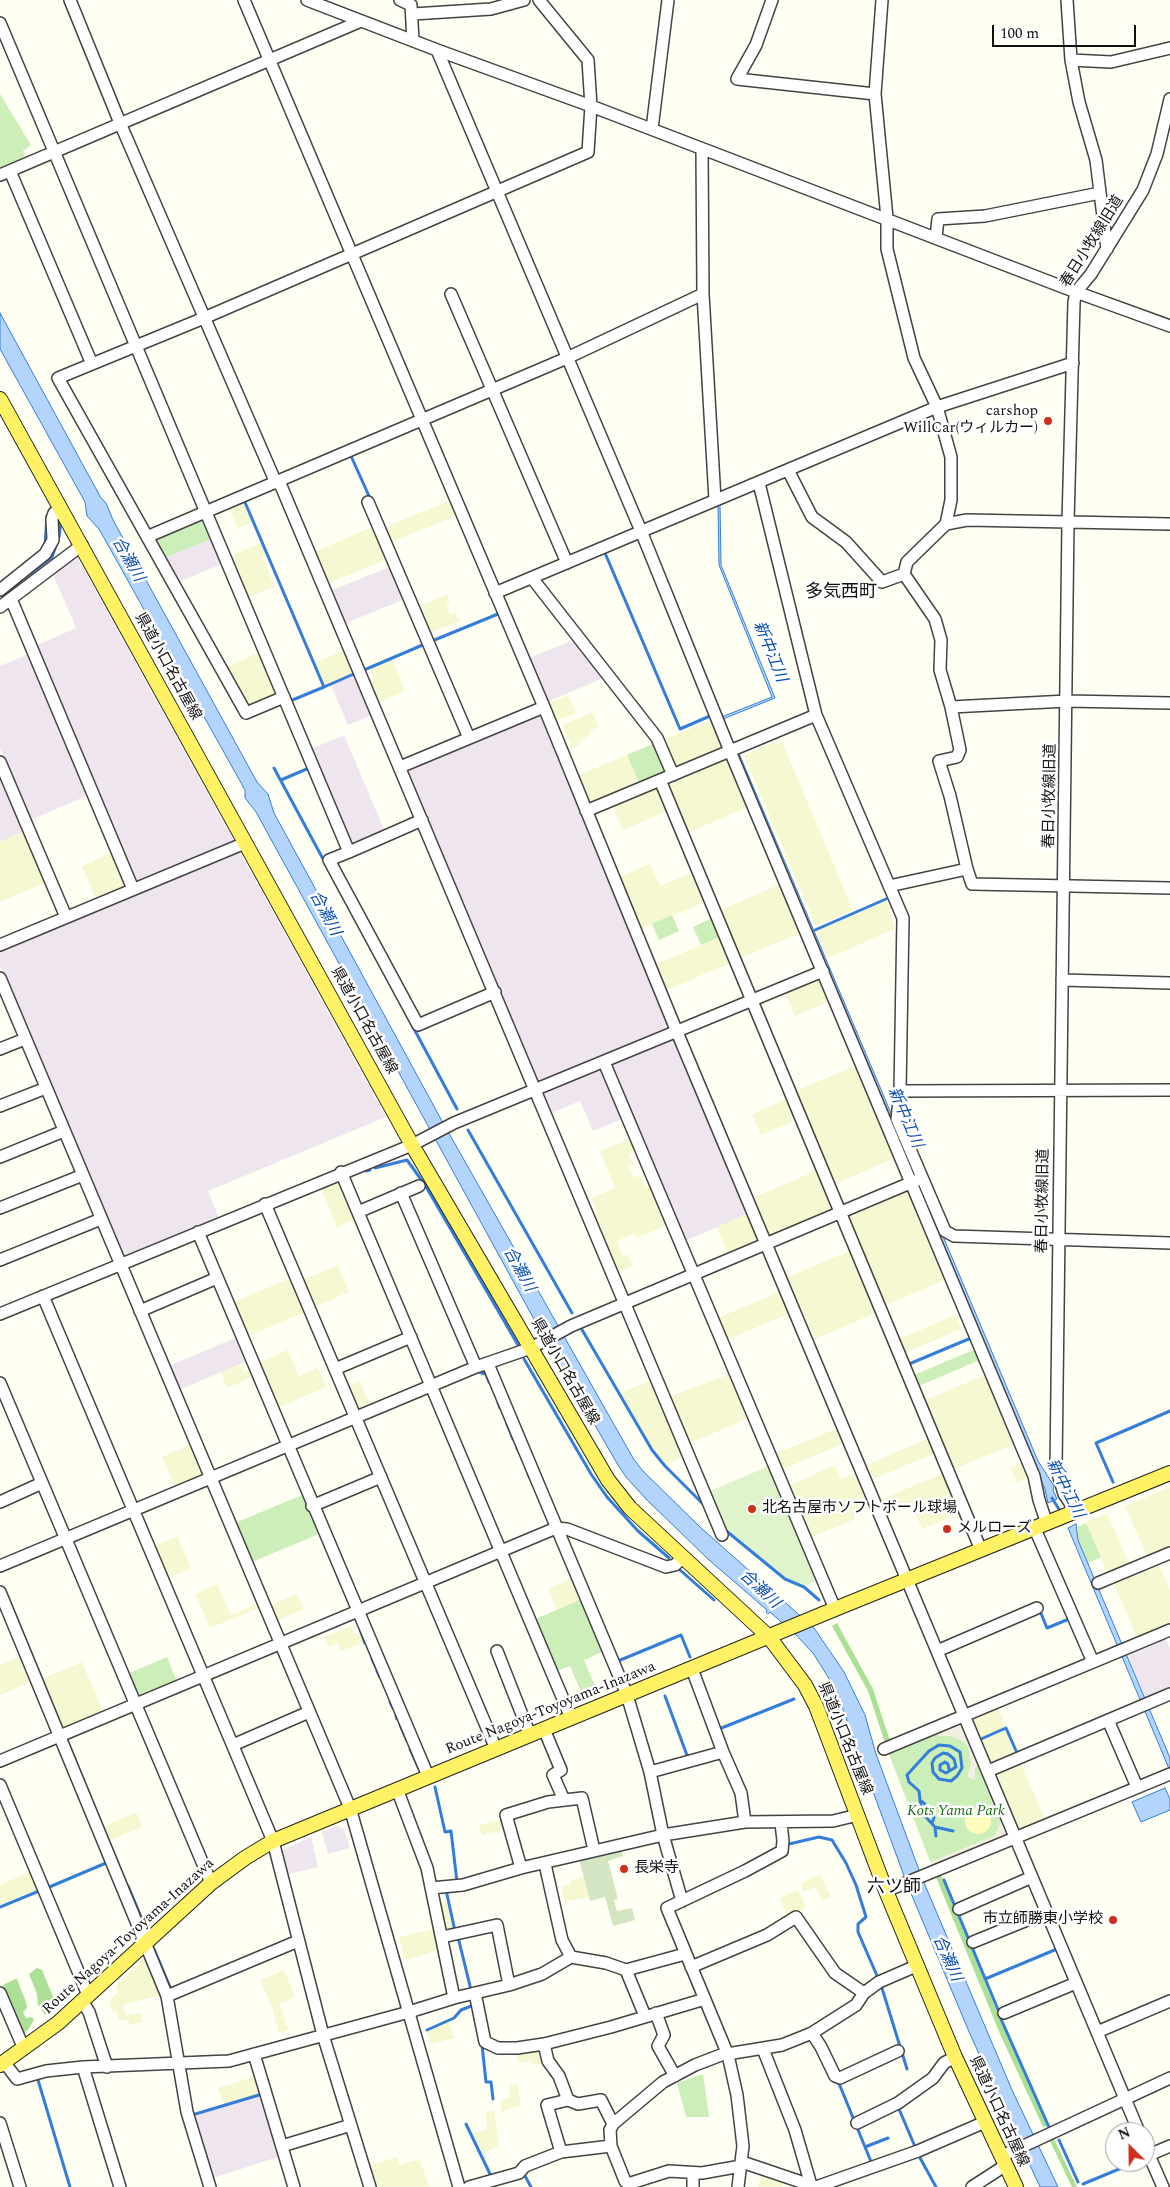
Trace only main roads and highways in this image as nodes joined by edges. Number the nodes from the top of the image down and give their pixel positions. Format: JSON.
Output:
{"nodes":[{"id":1,"x":1,"y":401,"type":"edge"},
{"id":2,"x":1170,"y":1473,"type":"edge"},
{"id":3,"x":769,"y":1637,"type":"junction"},
{"id":4,"x":2,"y":2064,"type":"edge"},
{"id":5,"x":1016,"y":2187,"type":"edge"}],
"edges":[{"from":1,"to":3,"type":"main road","name":"県道小口名古屋線"},
{"from":2,"to":3,"type":"main road","name":"Route Nagoya-Toyoyama-Inazawa"},
{"from":3,"to":4,"type":"main road","name":"Route Nagoya-Toyoyama-Inazawa"},
{"from":3,"to":5,"type":"main road","name":"県道小口名古屋線"}]}
